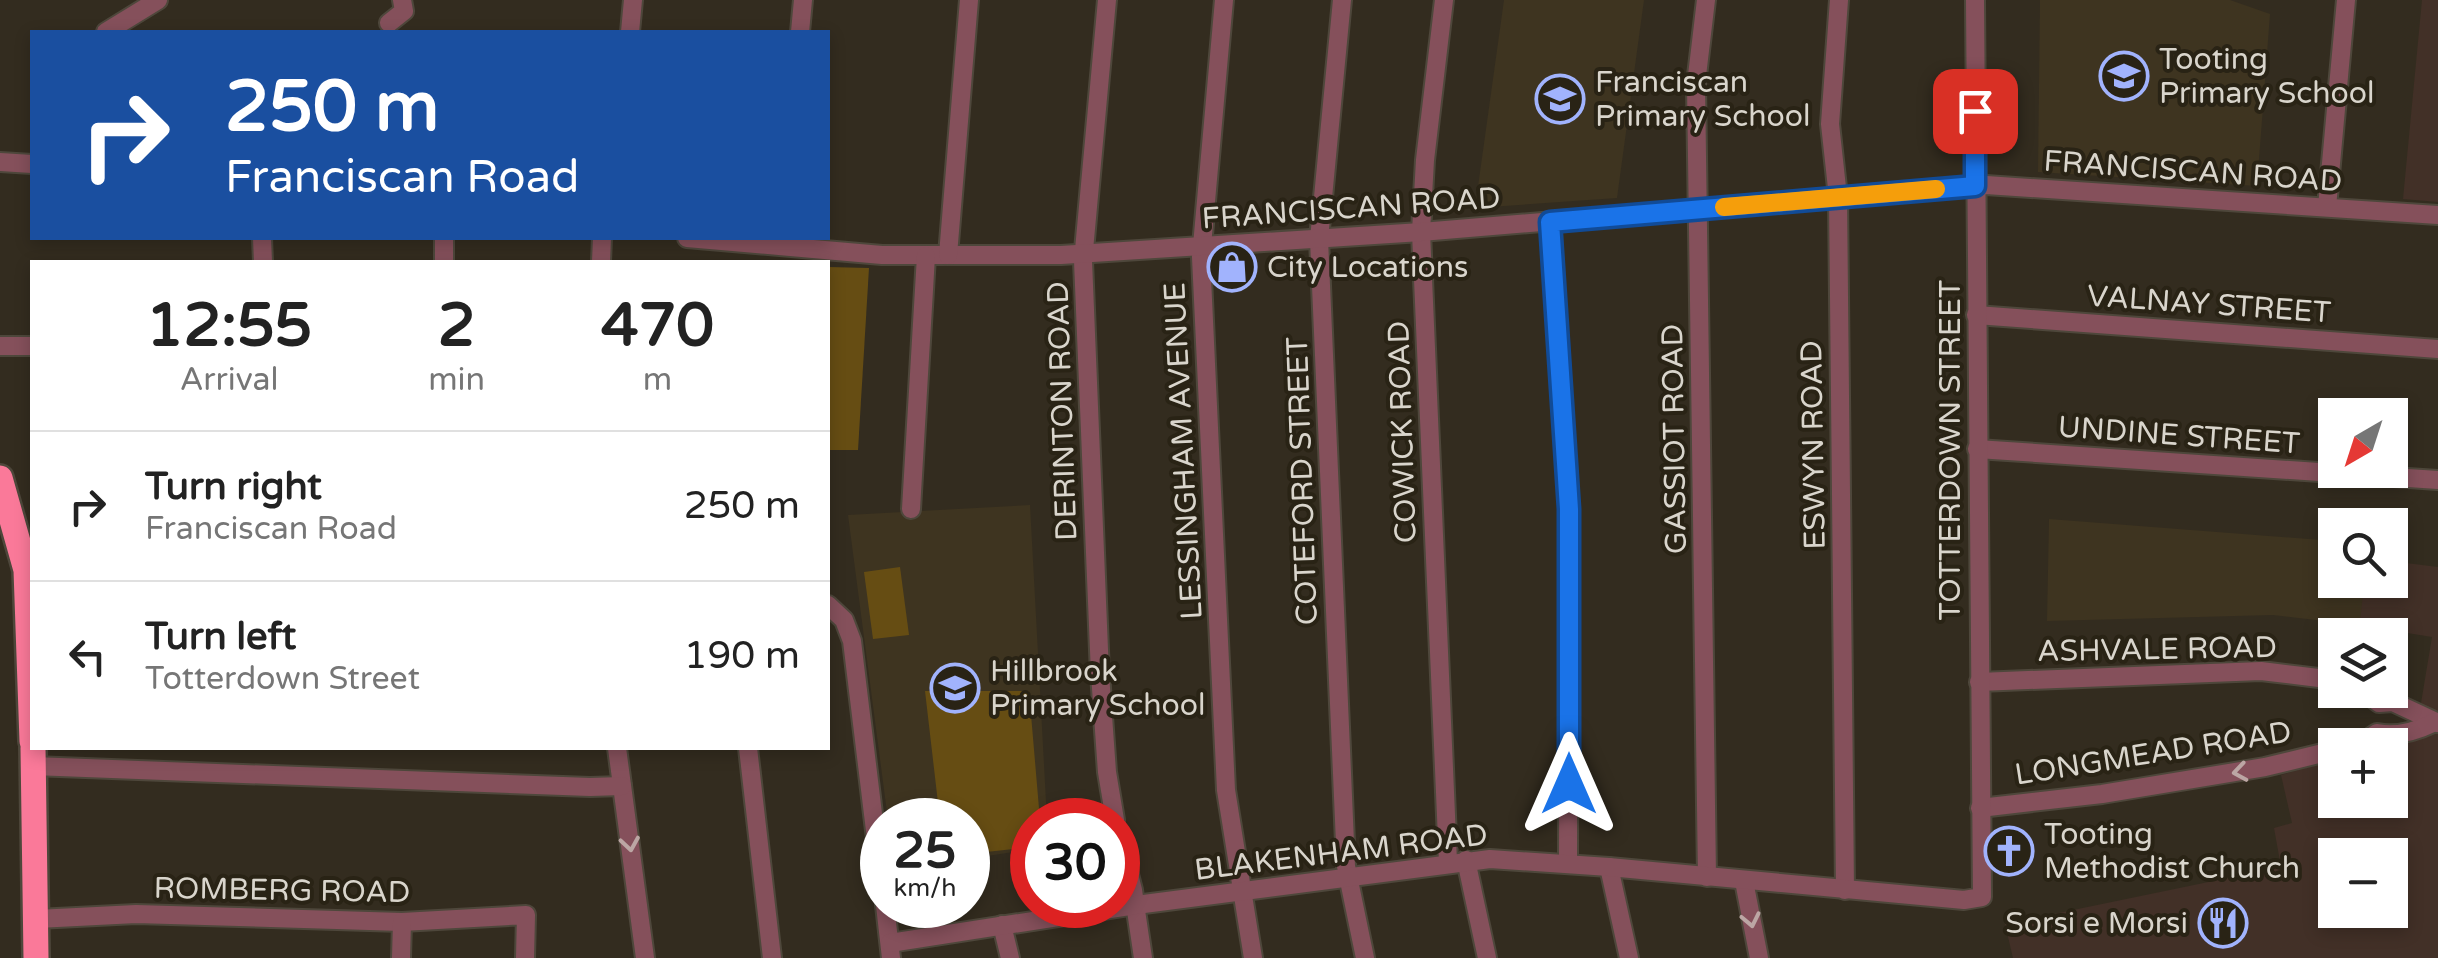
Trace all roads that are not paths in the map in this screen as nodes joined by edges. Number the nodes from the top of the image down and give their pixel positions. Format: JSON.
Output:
{"nodes":[{"id":1,"x":158,"y":0,"type":"edge"},
{"id":2,"x":402,"y":0,"type":"edge"},
{"id":3,"x":633,"y":0,"type":"edge"},
{"id":4,"x":803,"y":0,"type":"edge"},
{"id":5,"x":969,"y":0,"type":"edge"},
{"id":6,"x":1106,"y":0,"type":"edge"},
{"id":7,"x":1224,"y":0,"type":"edge"},
{"id":8,"x":1342,"y":0,"type":"edge"},
{"id":9,"x":1444,"y":0,"type":"edge"},
{"id":10,"x":1706,"y":0,"type":"edge"},
{"id":11,"x":1839,"y":0,"type":"edge"},
{"id":12,"x":1975,"y":0,"type":"edge"},
{"id":13,"x":2346,"y":0,"type":"edge"},
{"id":14,"x":389,"y":23,"type":"dead end"},
{"id":15,"x":109,"y":30,"type":"edge"},
{"id":16,"x":630,"y":30,"type":"edge"},
{"id":17,"x":800,"y":30,"type":"edge"},
{"id":18,"x":0,"y":162,"type":"edge"},
{"id":19,"x":30,"y":164,"type":"edge"},
{"id":20,"x":1975,"y":186,"type":"junction"},
{"id":21,"x":1838,"y":197,"type":"junction"},
{"id":22,"x":2327,"y":207,"type":"junction"},
{"id":23,"x":1699,"y":209,"type":"junction"},
{"id":24,"x":2438,"y":215,"type":"edge"},
{"id":25,"x":1550,"y":222,"type":"junction"},
{"id":26,"x":1421,"y":232,"type":"junction"},
{"id":27,"x":1319,"y":239,"type":"junction"},
{"id":28,"x":704,"y":240,"type":"edge"},
{"id":29,"x":1201,"y":246,"type":"junction"},
{"id":30,"x":781,"y":249,"type":"edge"},
{"id":31,"x":1083,"y":254,"type":"junction"},
{"id":32,"x":926,"y":256,"type":"junction"},
{"id":33,"x":948,"y":256,"type":"junction"},
{"id":34,"x":1976,"y":315,"type":"junction"},
{"id":35,"x":0,"y":346,"type":"edge"},
{"id":36,"x":30,"y":346,"type":"edge"},
{"id":37,"x":2438,"y":349,"type":"edge"},
{"id":38,"x":1977,"y":449,"type":"junction"},
{"id":39,"x":2438,"y":480,"type":"edge"},
{"id":40,"x":3,"y":494,"type":"edge"},
{"id":41,"x":911,"y":509,"type":"dead end"},
{"id":42,"x":830,"y":607,"type":"edge"},
{"id":43,"x":30,"y":613,"type":"edge"},
{"id":44,"x":2318,"y":678,"type":"edge"},
{"id":45,"x":1979,"y":682,"type":"junction"},
{"id":46,"x":2408,"y":707,"type":"edge"},
{"id":47,"x":2436,"y":722,"type":"edge"},
{"id":48,"x":2408,"y":732,"type":"edge"},
{"id":49,"x":617,"y":750,"type":"edge"},
{"id":50,"x":748,"y":750,"type":"edge"},
{"id":51,"x":33,"y":751,"type":"edge"},
{"id":52,"x":2318,"y":754,"type":"edge"},
{"id":53,"x":622,"y":786,"type":"junction"},
{"id":54,"x":871,"y":798,"type":"edge"},
{"id":55,"x":1111,"y":798,"type":"edge"},
{"id":56,"x":1980,"y":808,"type":"junction"},
{"id":57,"x":1457,"y":861,"type":"junction"},
{"id":58,"x":1568,"y":863,"type":"junction"},
{"id":59,"x":1610,"y":866,"type":"junction"},
{"id":60,"x":1348,"y":877,"type":"junction"},
{"id":61,"x":1707,"y":877,"type":"junction"},
{"id":62,"x":1744,"y":881,"type":"junction"},
{"id":63,"x":1845,"y":890,"type":"junction"},
{"id":64,"x":1241,"y":893,"type":"junction"},
{"id":65,"x":1980,"y":898,"type":"joint"},
{"id":66,"x":1140,"y":905,"type":"edge"},
{"id":67,"x":37,"y":919,"type":"junction"},
{"id":68,"x":402,"y":922,"type":"junction"},
{"id":69,"x":1010,"y":924,"type":"edge"},
{"id":70,"x":1002,"y":925,"type":"junction"},
{"id":71,"x":1139,"y":928,"type":"edge"},
{"id":72,"x":891,"y":950,"type":"edge"},
{"id":73,"x":36,"y":958,"type":"edge"},
{"id":74,"x":401,"y":958,"type":"edge"},
{"id":75,"x":526,"y":958,"type":"edge"},
{"id":76,"x":645,"y":958,"type":"edge"},
{"id":77,"x":772,"y":958,"type":"edge"},
{"id":78,"x":1010,"y":958,"type":"edge"},
{"id":79,"x":1143,"y":958,"type":"edge"},
{"id":80,"x":1253,"y":958,"type":"edge"},
{"id":81,"x":1365,"y":958,"type":"edge"},
{"id":82,"x":1487,"y":958,"type":"edge"},
{"id":83,"x":1629,"y":958,"type":"edge"},
{"id":84,"x":1758,"y":958,"type":"edge"}],
"edges":[{"from":1,"to":15,"type":"street"},
{"from":2,"to":14,"type":"street"},
{"from":3,"to":16,"type":"street"},
{"from":4,"to":17,"type":"street"},
{"from":5,"to":33,"type":"street"},
{"from":6,"to":31,"type":"street","name":"DERINTON ROAD"},
{"from":7,"to":29,"type":"street","name":"LESSINGHAM AVENUE"},
{"from":8,"to":27,"type":"street","name":"COTEFORD STREET"},
{"from":9,"to":26,"type":"street","name":"COWICK ROAD"},
{"from":10,"to":23,"type":"street","name":"GASSIOT ROAD"},
{"from":11,"to":21,"type":"street","name":"ESWYN ROAD"},
{"from":12,"to":20,"type":"street","name":"TOTTERDOWN STREET"},
{"from":13,"to":22,"type":"street"},
{"from":18,"to":19,"type":"street"},
{"from":20,"to":21,"type":"street","name":"FRANCISCAN ROAD"},
{"from":20,"to":22,"type":"street","name":"FRANCISCAN ROAD"},
{"from":20,"to":34,"type":"street","name":"TOTTERDOWN STREET"},
{"from":21,"to":23,"type":"street","name":"FRANCISCAN ROAD"},
{"from":21,"to":63,"type":"street","name":"ESWYN ROAD"},
{"from":22,"to":24,"type":"street","name":"FRANCISCAN ROAD"},
{"from":23,"to":25,"type":"street","name":"FRANCISCAN ROAD"},
{"from":23,"to":61,"type":"street","name":"GASSIOT ROAD"},
{"from":25,"to":26,"type":"street","name":"FRANCISCAN ROAD"},
{"from":25,"to":58,"type":"street"},
{"from":26,"to":27,"type":"street","name":"FRANCISCAN ROAD"},
{"from":26,"to":57,"type":"street","name":"COWICK ROAD"},
{"from":27,"to":29,"type":"street","name":"FRANCISCAN ROAD"},
{"from":27,"to":60,"type":"street","name":"COTEFORD STREET"},
{"from":28,"to":30,"type":"street","name":"FRANCISCAN ROAD"},
{"from":29,"to":31,"type":"street","name":"FRANCISCAN ROAD"},
{"from":29,"to":64,"type":"street","name":"LESSINGHAM AVENUE"},
{"from":30,"to":32,"type":"street","name":"FRANCISCAN ROAD"},
{"from":31,"to":33,"type":"street","name":"FRANCISCAN ROAD"},
{"from":31,"to":55,"type":"street","name":"DERINTON ROAD"},
{"from":32,"to":33,"type":"street","name":"FRANCISCAN ROAD"},
{"from":32,"to":41,"type":"street"},
{"from":34,"to":37,"type":"street","name":"VALNAY STREET"},
{"from":34,"to":38,"type":"street","name":"TOTTERDOWN STREET"},
{"from":35,"to":36,"type":"street"},
{"from":38,"to":39,"type":"street","name":"UNDINE STREET"},
{"from":38,"to":45,"type":"street","name":"TOTTERDOWN STREET"},
{"from":40,"to":43,"type":"highway"},
{"from":42,"to":54,"type":"street"},
{"from":44,"to":45,"type":"street","name":"ASHVALE ROAD"},
{"from":45,"to":56,"type":"street","name":"TOTTERDOWN STREET"},
{"from":46,"to":47,"type":"street"},
{"from":47,"to":48,"type":"street"},
{"from":49,"to":53,"type":"street"},
{"from":50,"to":77,"type":"street"},
{"from":51,"to":53,"type":"street"},
{"from":51,"to":67,"type":"highway"},
{"from":52,"to":56,"type":"street","name":"LONGMEAD ROAD","one_way":true},
{"from":53,"to":76,"type":"street","one_way":true},
{"from":56,"to":65,"type":"street","name":"TOTTERDOWN STREET"},
{"from":57,"to":58,"type":"street","name":"BLAKENHAM ROAD"},
{"from":57,"to":60,"type":"street","name":"BLAKENHAM ROAD"},
{"from":57,"to":82,"type":"street","name":"COWICK ROAD"},
{"from":58,"to":59,"type":"street","name":"BLAKENHAM ROAD"},
{"from":59,"to":61,"type":"street","name":"BLAKENHAM ROAD"},
{"from":59,"to":83,"type":"street"},
{"from":60,"to":64,"type":"street","name":"BLAKENHAM ROAD"},
{"from":60,"to":81,"type":"street","name":"COTEFORD STREET"},
{"from":61,"to":62,"type":"street","name":"BLAKENHAM ROAD"},
{"from":62,"to":63,"type":"street","name":"BLAKENHAM ROAD"},
{"from":62,"to":84,"type":"street","one_way":true},
{"from":63,"to":65,"type":"street","name":"BLAKENHAM ROAD"},
{"from":64,"to":66,"type":"street","name":"BLAKENHAM ROAD"},
{"from":64,"to":80,"type":"street","name":"LESSINGHAM AVENUE"},
{"from":67,"to":68,"type":"street","name":"ROMBERG ROAD"},
{"from":67,"to":73,"type":"highway"},
{"from":68,"to":74,"type":"street"},
{"from":68,"to":75,"type":"street","name":"ROMBERG ROAD"},
{"from":69,"to":70,"type":"street","name":"BLAKENHAM ROAD"},
{"from":70,"to":72,"type":"street","name":"BLAKENHAM ROAD"},
{"from":70,"to":78,"type":"street"},
{"from":71,"to":79,"type":"street"}]}
